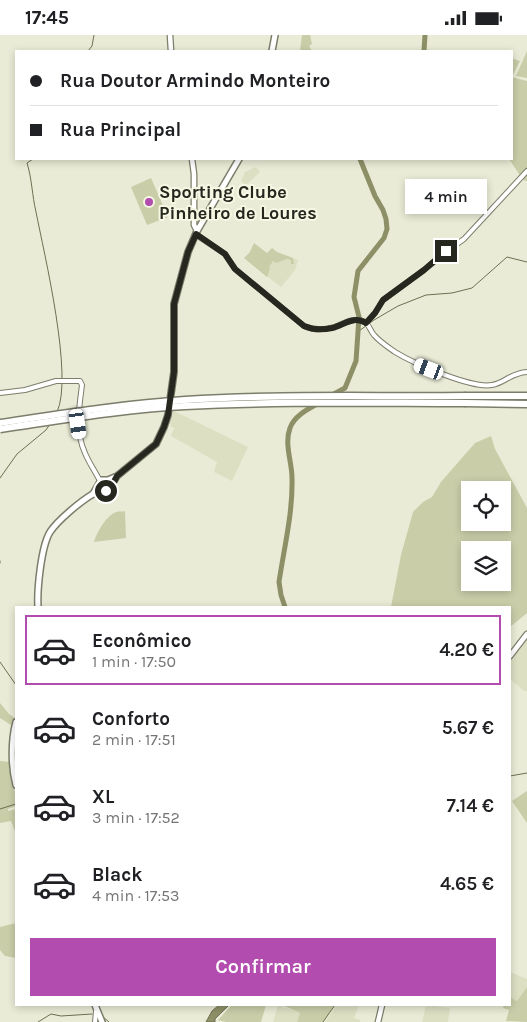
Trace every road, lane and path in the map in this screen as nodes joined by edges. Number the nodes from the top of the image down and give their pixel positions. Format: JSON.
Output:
{"nodes":[{"id":1,"x":170,"y":35,"type":"edge"},
{"id":2,"x":275,"y":35,"type":"edge"},
{"id":3,"x":171,"y":50,"type":"edge"},
{"id":4,"x":272,"y":50,"type":"edge"},
{"id":5,"x":192,"y":160,"type":"edge"},
{"id":6,"x":238,"y":160,"type":"edge"},
{"id":7,"x":527,"y":171,"type":"edge"},
{"id":8,"x":196,"y":232,"type":"junction"},
{"id":9,"x":366,"y":324,"type":"junction"},
{"id":10,"x":527,"y":372,"type":"edge"},
{"id":11,"x":0,"y":393,"type":"edge"},
{"id":12,"x":527,"y":396,"type":"edge"},
{"id":13,"x":466,"y":399,"type":"junction"},
{"id":14,"x":527,"y":404,"type":"edge"},
{"id":15,"x":0,"y":423,"type":"edge"},
{"id":16,"x":0,"y":429,"type":"edge"},
{"id":17,"x":117,"y":476,"type":"junction"},
{"id":18,"x":102,"y":483,"type":"junction"},
{"id":19,"x":111,"y":485,"type":"junction"},
{"id":20,"x":38,"y":606,"type":"edge"},
{"id":21,"x":527,"y":634,"type":"edge"},
{"id":22,"x":511,"y":656,"type":"edge"},
{"id":23,"x":15,"y":726,"type":"edge"},
{"id":24,"x":15,"y":775,"type":"edge"},
{"id":25,"x":95,"y":1006,"type":"edge"},
{"id":26,"x":382,"y":1006,"type":"edge"},
{"id":27,"x":99,"y":1021,"type":"edge"},
{"id":28,"x":378,"y":1022,"type":"edge"}],
"edges":[{"from":1,"to":3,"type":"main road"},
{"from":2,"to":4,"type":"main road"},
{"from":5,"to":8,"type":"main road"},
{"from":6,"to":8,"type":"main road"},
{"from":7,"to":9,"type":"street"},
{"from":8,"to":9,"type":"street"},
{"from":8,"to":17,"type":"main road"},
{"from":9,"to":10,"type":"street"},
{"from":11,"to":18,"type":"street"},
{"from":12,"to":13,"type":"highway"},
{"from":13,"to":14,"type":"highway"},
{"from":13,"to":15,"type":"highway","bridge":true},
{"from":13,"to":16,"type":"highway","bridge":true},
{"from":17,"to":18,"type":"main road"},
{"from":17,"to":19,"type":"main road"},
{"from":18,"to":19,"type":"main road"},
{"from":18,"to":19,"type":"main road"},
{"from":18,"to":20,"type":"main road"},
{"from":21,"to":22,"type":"main road"},
{"from":23,"to":24,"type":"main road"},
{"from":25,"to":27,"type":"main road"},
{"from":26,"to":28,"type":"main road"}]}
